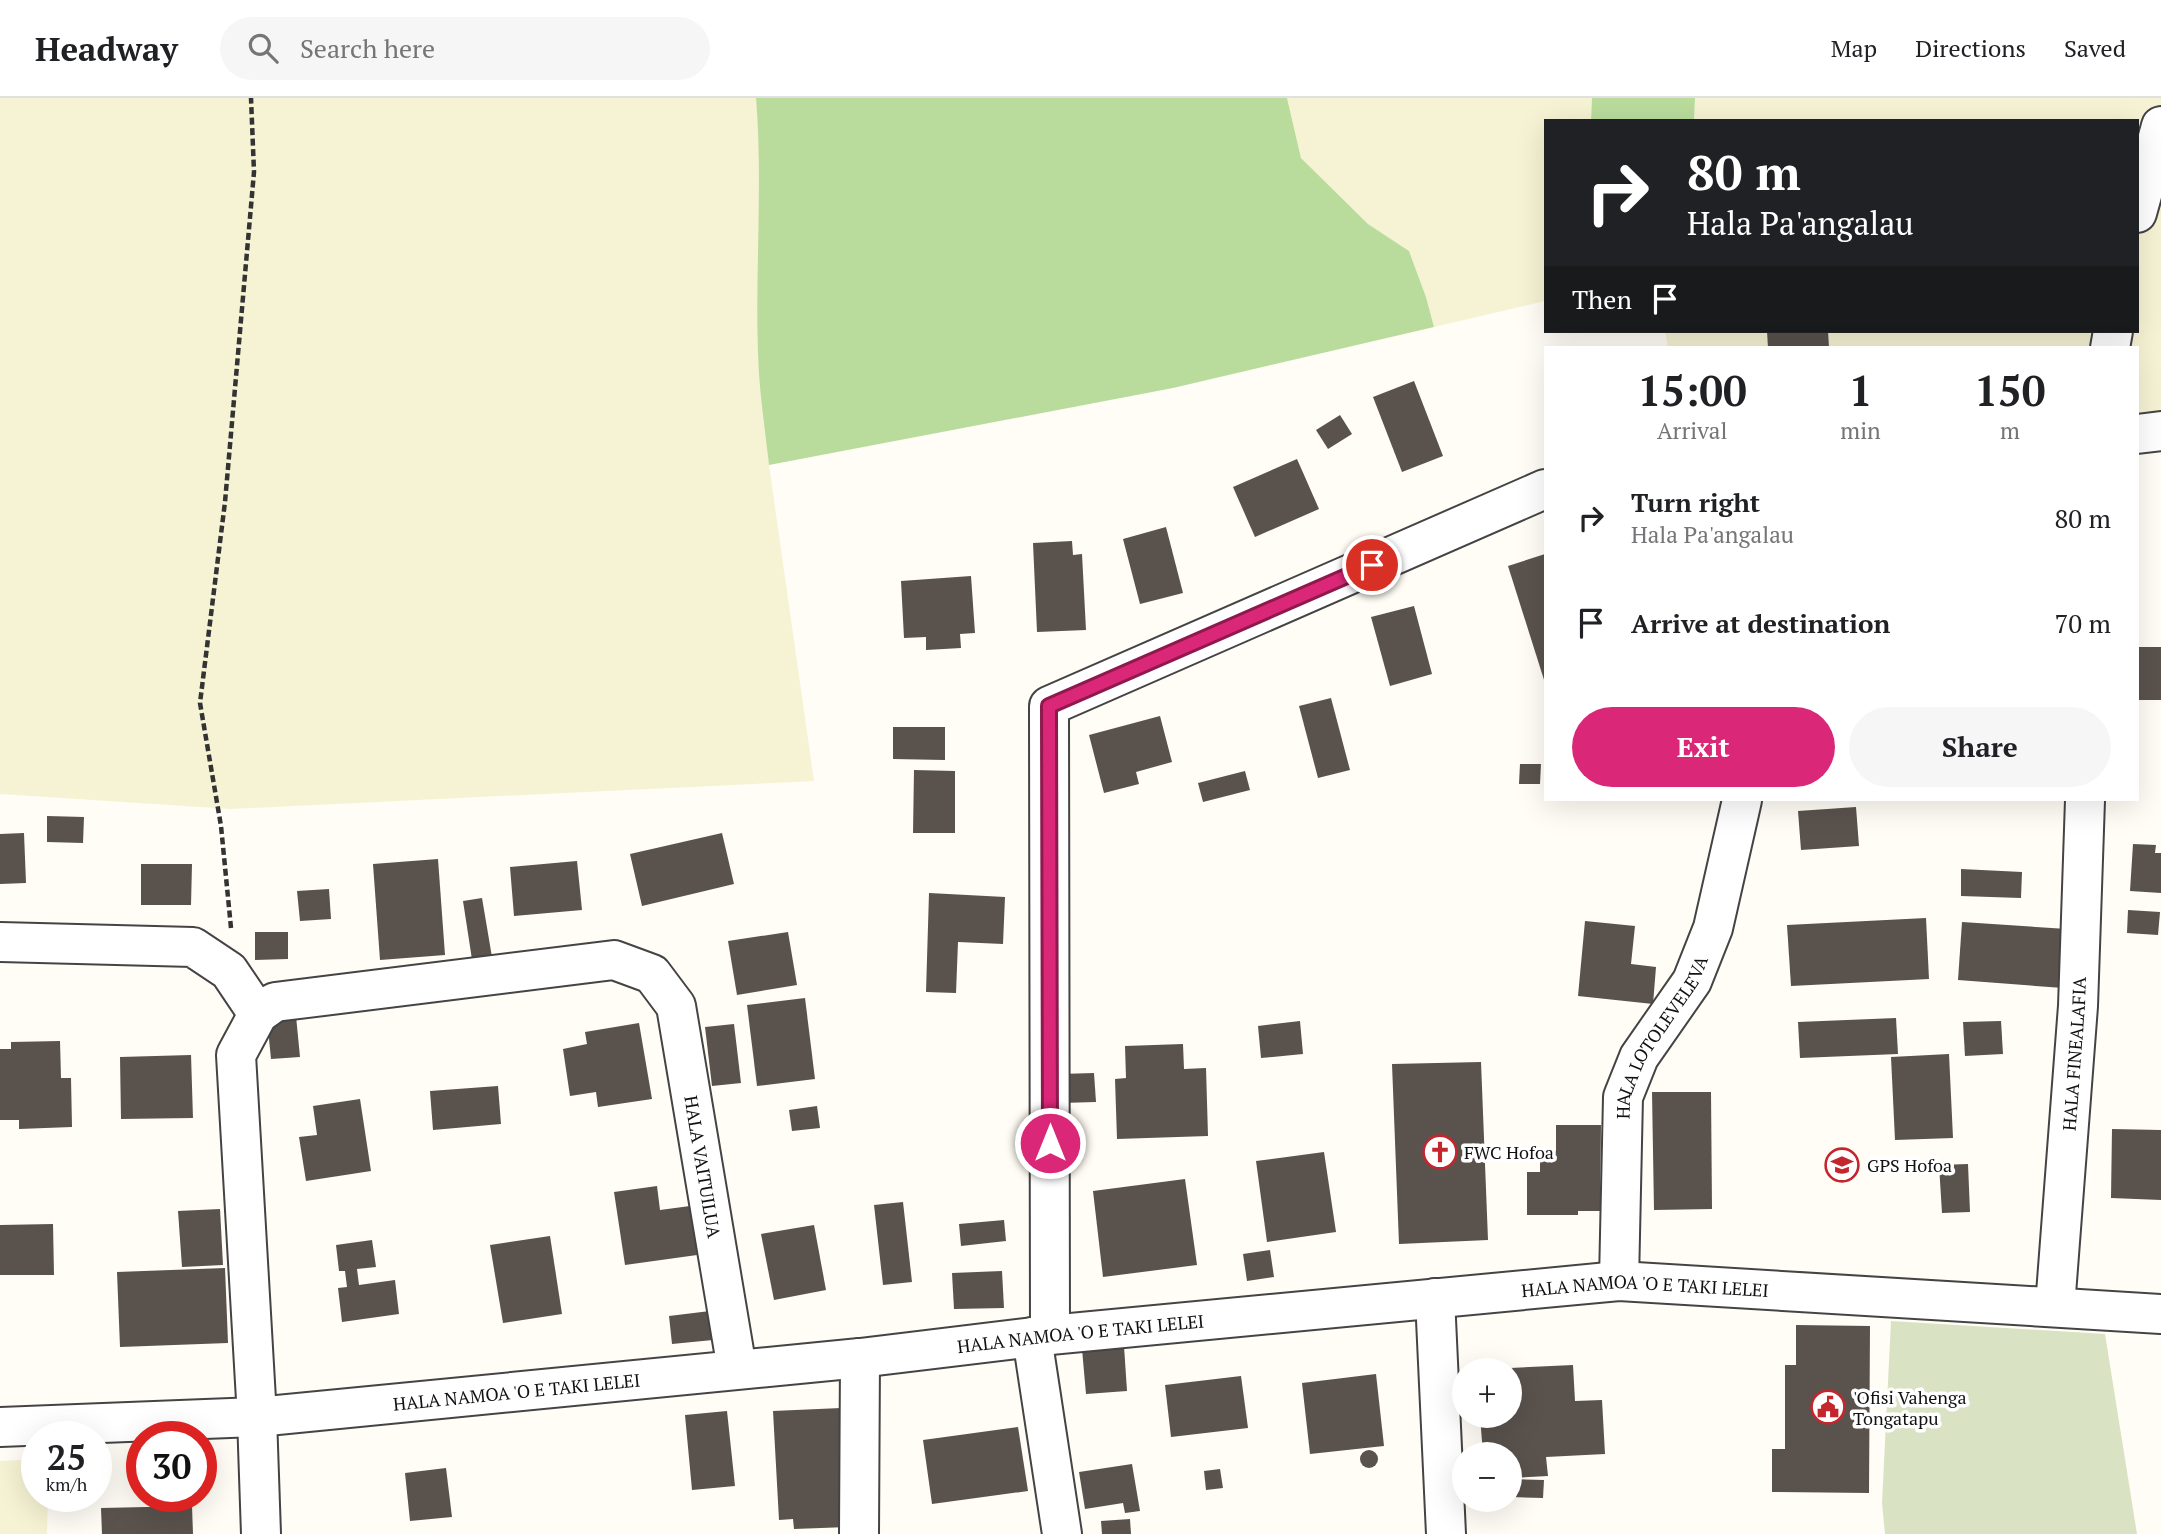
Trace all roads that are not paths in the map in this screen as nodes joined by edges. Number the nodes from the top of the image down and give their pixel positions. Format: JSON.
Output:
{"nodes":[{"id":1,"x":2161,"y":126,"type":"edge"},
{"id":2,"x":2139,"y":206,"type":"edge"},
{"id":3,"x":2161,"y":431,"type":"edge"},
{"id":4,"x":2139,"y":434,"type":"edge"},
{"id":5,"x":1544,"y":489,"type":"edge"},
{"id":6,"x":1742,"y":801,"type":"edge"},
{"id":7,"x":2085,"y":801,"type":"edge"},
{"id":8,"x":0,"y":942,"type":"edge"},
{"id":9,"x":258,"y":1014,"type":"junction"},
{"id":10,"x":1619,"y":1280,"type":"junction"},
{"id":11,"x":1435,"y":1298,"type":"junction"},
{"id":12,"x":2055,"y":1307,"type":"junction"},
{"id":13,"x":2161,"y":1314,"type":"edge"},
{"id":14,"x":1041,"y":1336,"type":"junction"},
{"id":15,"x":860,"y":1358,"type":"junction"},
{"id":16,"x":737,"y":1369,"type":"junction"},
{"id":17,"x":257,"y":1417,"type":"junction"},
{"id":18,"x":0,"y":1427,"type":"edge"},
{"id":19,"x":261,"y":1534,"type":"edge"},
{"id":20,"x":859,"y":1534,"type":"edge"},
{"id":21,"x":1062,"y":1534,"type":"edge"},
{"id":22,"x":1446,"y":1534,"type":"edge"}],
"edges":[{"from":1,"to":2,"type":"street"},
{"from":3,"to":4,"type":"street"},
{"from":5,"to":14,"type":"street"},
{"from":6,"to":10,"type":"street","name":"HALA LOTOLEVELEVA"},
{"from":7,"to":12,"type":"street","name":"HALA FINEALAFIA"},
{"from":8,"to":9,"type":"street"},
{"from":9,"to":16,"type":"street","name":"HALA VAITUILUA"},
{"from":9,"to":17,"type":"street"},
{"from":10,"to":11,"type":"street","name":"HALA NAMOA 'O E TAKI LELEI"},
{"from":10,"to":12,"type":"street","name":"HALA NAMOA 'O E TAKI LELEI"},
{"from":11,"to":14,"type":"street","name":"HALA NAMOA 'O E TAKI LELEI"},
{"from":11,"to":22,"type":"street"},
{"from":12,"to":13,"type":"street","name":"HALA NAMOA 'O E TAKI LELEI"},
{"from":14,"to":15,"type":"street","name":"HALA NAMOA 'O E TAKI LELEI"},
{"from":14,"to":21,"type":"street"},
{"from":15,"to":16,"type":"street","name":"HALA NAMOA 'O E TAKI LELEI"},
{"from":15,"to":20,"type":"street"},
{"from":16,"to":17,"type":"street","name":"HALA NAMOA 'O E TAKI LELEI"},
{"from":17,"to":18,"type":"street","name":"HALA NAMOA 'O E TAKI LELEI"},
{"from":17,"to":19,"type":"street"}]}
